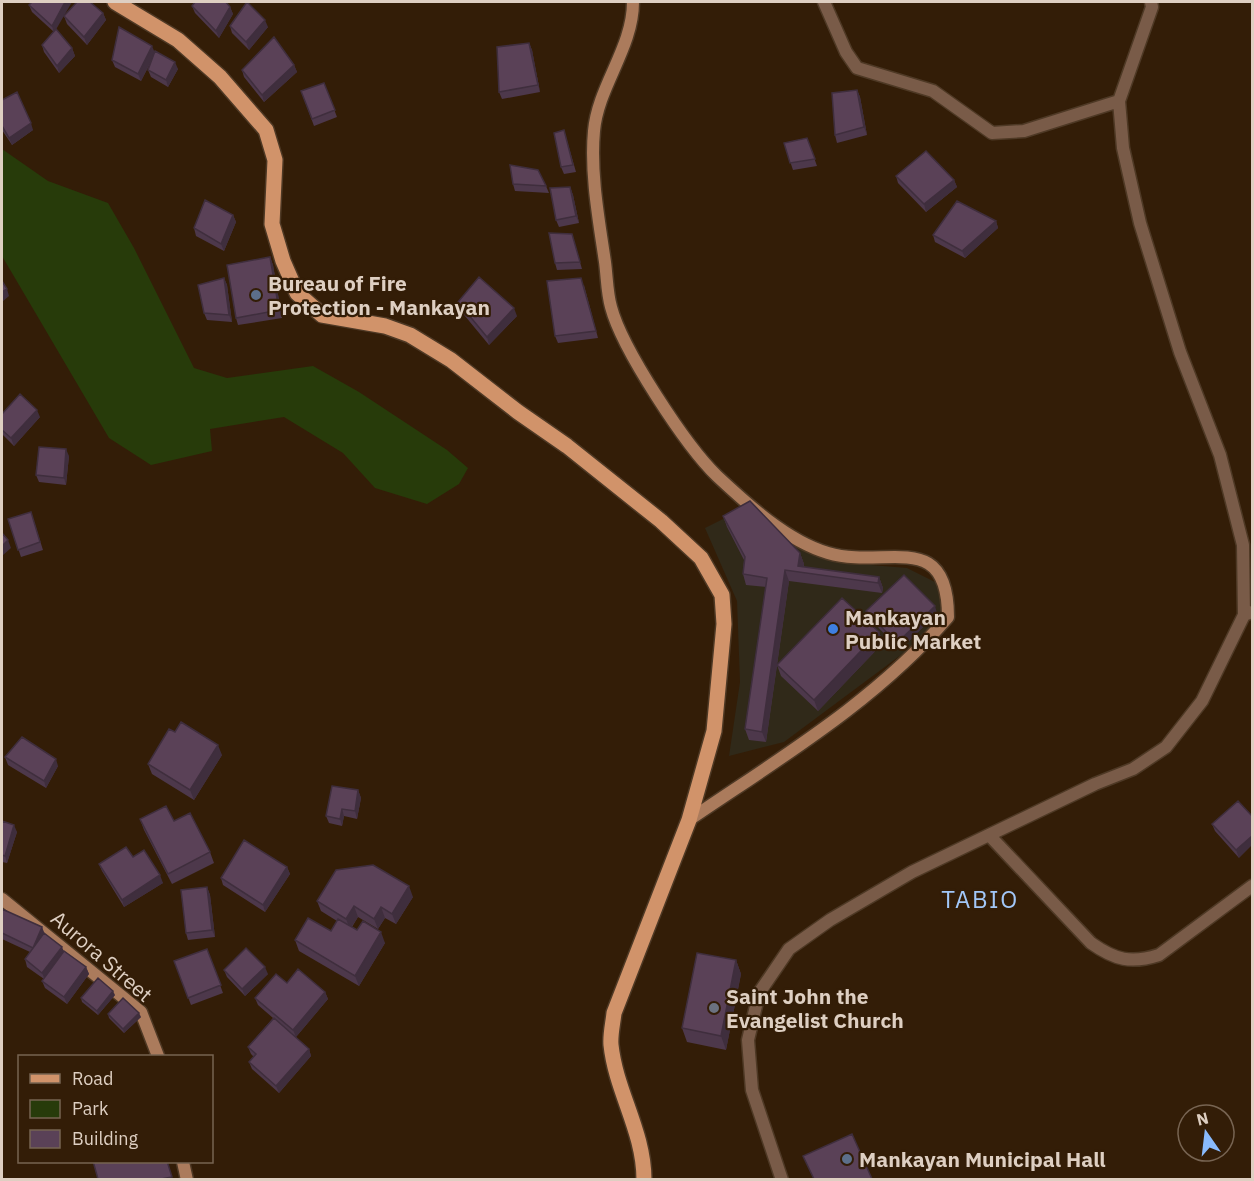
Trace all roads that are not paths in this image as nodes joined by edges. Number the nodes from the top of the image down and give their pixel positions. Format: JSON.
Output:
{"nodes":[{"id":1,"x":115,"y":2,"type":"edge"},
{"id":2,"x":633,"y":2,"type":"edge"},
{"id":3,"x":824,"y":2,"type":"edge"},
{"id":4,"x":1150,"y":2,"type":"edge"},
{"id":5,"x":1119,"y":101,"type":"junction"},
{"id":6,"x":1248,"y":613,"type":"edge"},
{"id":7,"x":689,"y":820,"type":"junction"},
{"id":8,"x":989,"y":835,"type":"junction"},
{"id":9,"x":1252,"y":886,"type":"edge"},
{"id":10,"x":2,"y":899,"type":"edge"},
{"id":11,"x":158,"y":1055,"type":"edge"},
{"id":12,"x":183,"y":1163,"type":"edge"},
{"id":13,"x":187,"y":1179,"type":"edge"},
{"id":14,"x":644,"y":1179,"type":"edge"},
{"id":15,"x":782,"y":1179,"type":"edge"}],
"edges":[{"from":1,"to":7,"type":"main road"},
{"from":2,"to":7,"type":"street"},
{"from":3,"to":5,"type":"street"},
{"from":4,"to":5,"type":"street"},
{"from":5,"to":6,"type":"street"},
{"from":6,"to":8,"type":"street"},
{"from":7,"to":14,"type":"main road"},
{"from":8,"to":9,"type":"street"},
{"from":8,"to":15,"type":"street"},
{"from":10,"to":11,"type":"street","name":"Aurora Street"},
{"from":12,"to":13,"type":"street"}]}
